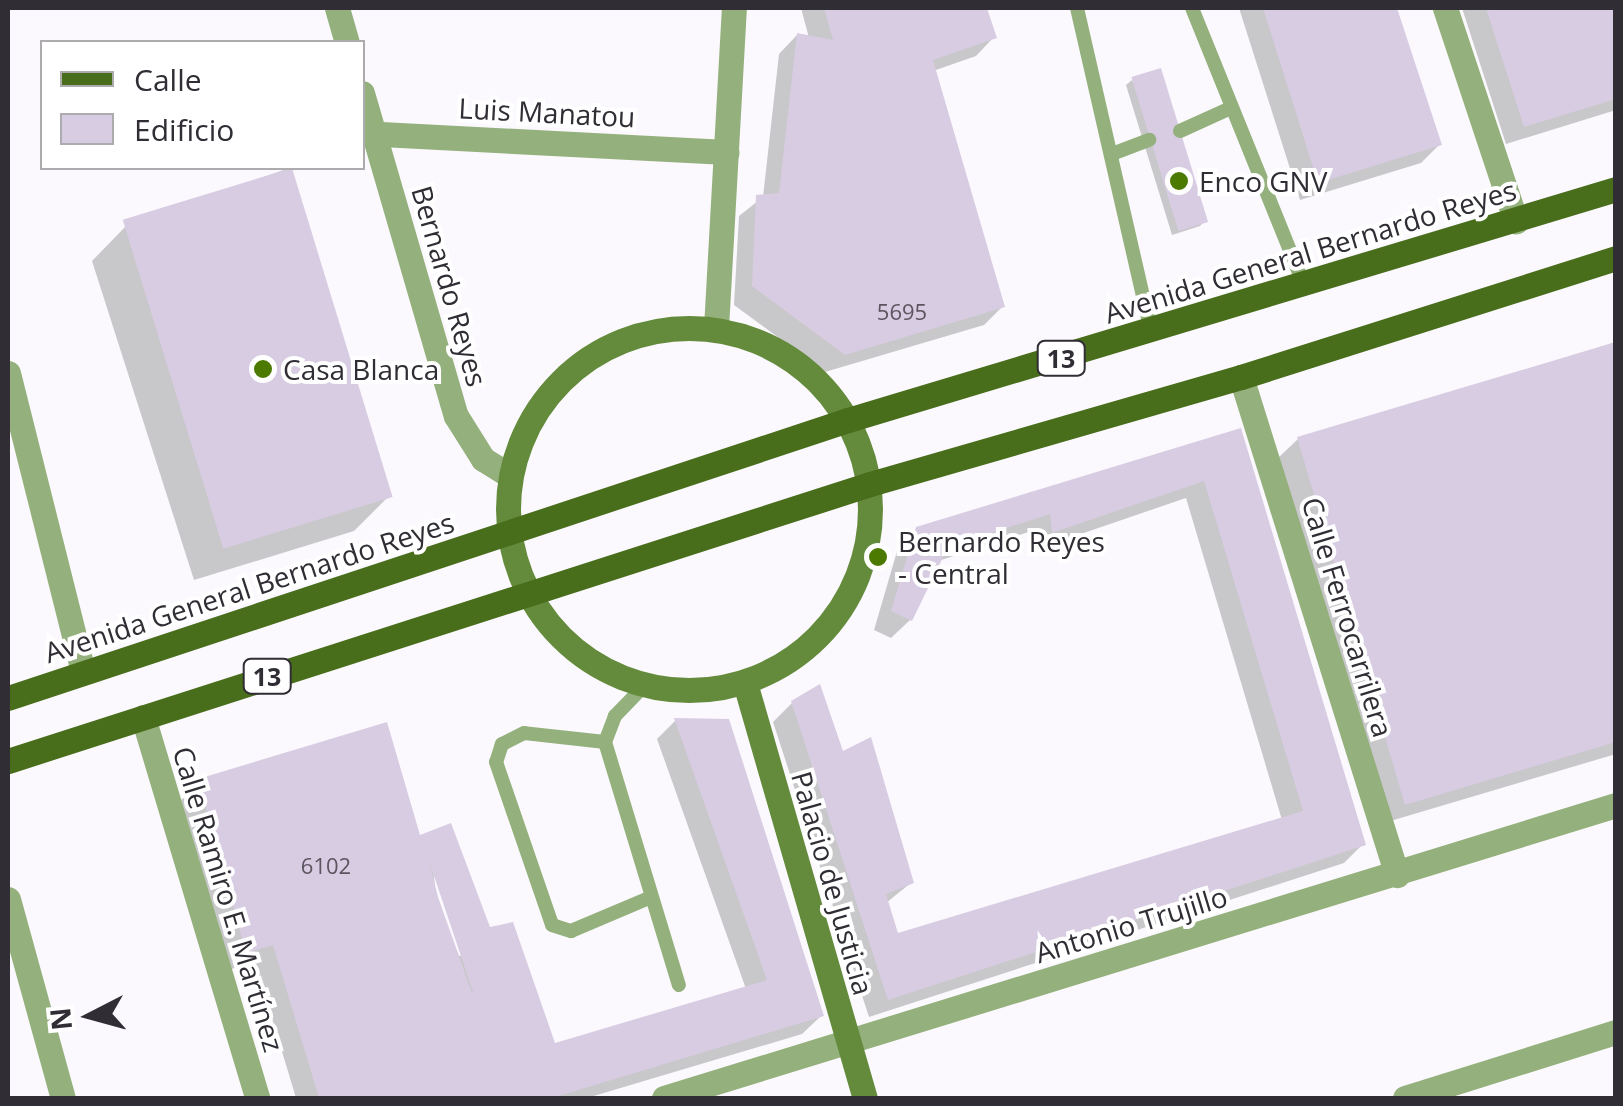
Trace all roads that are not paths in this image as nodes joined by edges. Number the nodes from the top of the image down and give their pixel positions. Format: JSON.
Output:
{"nodes":[{"id":1,"x":337,"y":8,"type":"edge"},
{"id":2,"x":734,"y":8,"type":"edge"},
{"id":3,"x":1077,"y":8,"type":"edge"},
{"id":4,"x":1192,"y":8,"type":"edge"},
{"id":5,"x":1445,"y":8,"type":"edge"},
{"id":6,"x":345,"y":40,"type":"edge"},
{"id":7,"x":1231,"y":108,"type":"junction"},
{"id":8,"x":1180,"y":131,"type":"dead end"},
{"id":9,"x":369,"y":133,"type":"edge"},
{"id":10,"x":1150,"y":140,"type":"dead end"},
{"id":11,"x":728,"y":152,"type":"junction"},
{"id":12,"x":1112,"y":154,"type":"junction"},
{"id":13,"x":1616,"y":188,"type":"edge"},
{"id":14,"x":1516,"y":221,"type":"junction"},
{"id":15,"x":1616,"y":258,"type":"edge"},
{"id":16,"x":1304,"y":286,"type":"junction"},
{"id":17,"x":716,"y":328,"type":"junction"},
{"id":18,"x":1151,"y":332,"type":"junction"},
{"id":19,"x":8,"y":373,"type":"edge"},
{"id":20,"x":1241,"y":377,"type":"junction"},
{"id":21,"x":848,"y":420,"type":"junction"},
{"id":22,"x":510,"y":476,"type":"junction"},
{"id":23,"x":870,"y":484,"type":"junction"},
{"id":24,"x":508,"y":533,"type":"junction"},
{"id":25,"x":527,"y":592,"type":"junction"},
{"id":26,"x":84,"y":672,"type":"junction"},
{"id":27,"x":745,"y":684,"type":"junction"},
{"id":28,"x":644,"y":686,"type":"junction"},
{"id":29,"x":8,"y":698,"type":"edge"},
{"id":30,"x":143,"y":716,"type":"junction"},
{"id":31,"x":605,"y":742,"type":"junction"},
{"id":32,"x":8,"y":761,"type":"edge"},
{"id":33,"x":1616,"y":805,"type":"edge"},
{"id":34,"x":1398,"y":874,"type":"junction"},
{"id":35,"x":649,"y":898,"type":"junction"},
{"id":36,"x":8,"y":899,"type":"edge"},
{"id":37,"x":680,"y":985,"type":"dead end"},
{"id":38,"x":1616,"y":1032,"type":"edge"},
{"id":39,"x":848,"y":1042,"type":"junction"},
{"id":40,"x":63,"y":1098,"type":"edge"},
{"id":41,"x":257,"y":1098,"type":"edge"},
{"id":42,"x":664,"y":1098,"type":"edge"},
{"id":43,"x":865,"y":1098,"type":"edge"},
{"id":44,"x":1405,"y":1098,"type":"edge"}],
"edges":[{"from":1,"to":6,"type":"street"},
{"from":2,"to":11,"type":"street"},
{"from":3,"to":12,"type":"lane"},
{"from":4,"to":7,"type":"lane"},
{"from":5,"to":14,"type":"street"},
{"from":7,"to":8,"type":"lane"},
{"from":7,"to":16,"type":"lane"},
{"from":9,"to":11,"type":"street","name":"Luis Manatou"},
{"from":9,"to":22,"type":"street","name":"Bernardo Reyes"},
{"from":10,"to":12,"type":"lane"},
{"from":11,"to":17,"type":"street"},
{"from":12,"to":18,"type":"lane"},
{"from":13,"to":14,"type":"main road","name":"Avenida General Bernardo Reyes","number":"13"},
{"from":14,"to":16,"type":"main road","name":"Avenida General Bernardo Reyes","number":"13"},
{"from":15,"to":20,"type":"main road","number":"13"},
{"from":16,"to":18,"type":"main road","name":"Avenida General Bernardo Reyes","number":"13"},
{"from":17,"to":21,"type":"street"},
{"from":17,"to":22,"type":"street"},
{"from":18,"to":21,"type":"main road","name":"Avenida General Bernardo Reyes","number":"13"},
{"from":19,"to":26,"type":"street"},
{"from":20,"to":23,"type":"main road","number":"13"},
{"from":20,"to":34,"type":"street","name":"Calle Ferrocarrilera"},
{"from":21,"to":23,"type":"street"},
{"from":21,"to":24,"type":"main road","name":"Avenida General Bernardo Reyes","number":"13"},
{"from":22,"to":24,"type":"street"},
{"from":23,"to":25,"type":"main road","number":"13"},
{"from":23,"to":27,"type":"street"},
{"from":24,"to":25,"type":"street"},
{"from":24,"to":26,"type":"main road","name":"Avenida General Bernardo Reyes","number":"13"},
{"from":25,"to":28,"type":"street"},
{"from":25,"to":30,"type":"main road","number":"13"},
{"from":26,"to":29,"type":"main road","name":"Avenida General Bernardo Reyes","number":"13"},
{"from":27,"to":28,"type":"street"},
{"from":27,"to":39,"type":"street","name":"Palacio de Justicia"},
{"from":28,"to":31,"type":"lane"},
{"from":30,"to":32,"type":"main road","number":"13"},
{"from":30,"to":41,"type":"street","name":"Calle Ramiro E. Martínez"},
{"from":31,"to":35,"type":"lane"},
{"from":31,"to":35,"type":"lane"},
{"from":33,"to":34,"type":"street","name":"Antonio Trujillo"},
{"from":34,"to":39,"type":"street","name":"Antonio Trujillo"},
{"from":35,"to":37,"type":"lane"},
{"from":36,"to":40,"type":"street"},
{"from":38,"to":44,"type":"street"},
{"from":39,"to":42,"type":"street","name":"Antonio Trujillo"},
{"from":39,"to":43,"type":"street","name":"Palacio de Justicia"}]}
